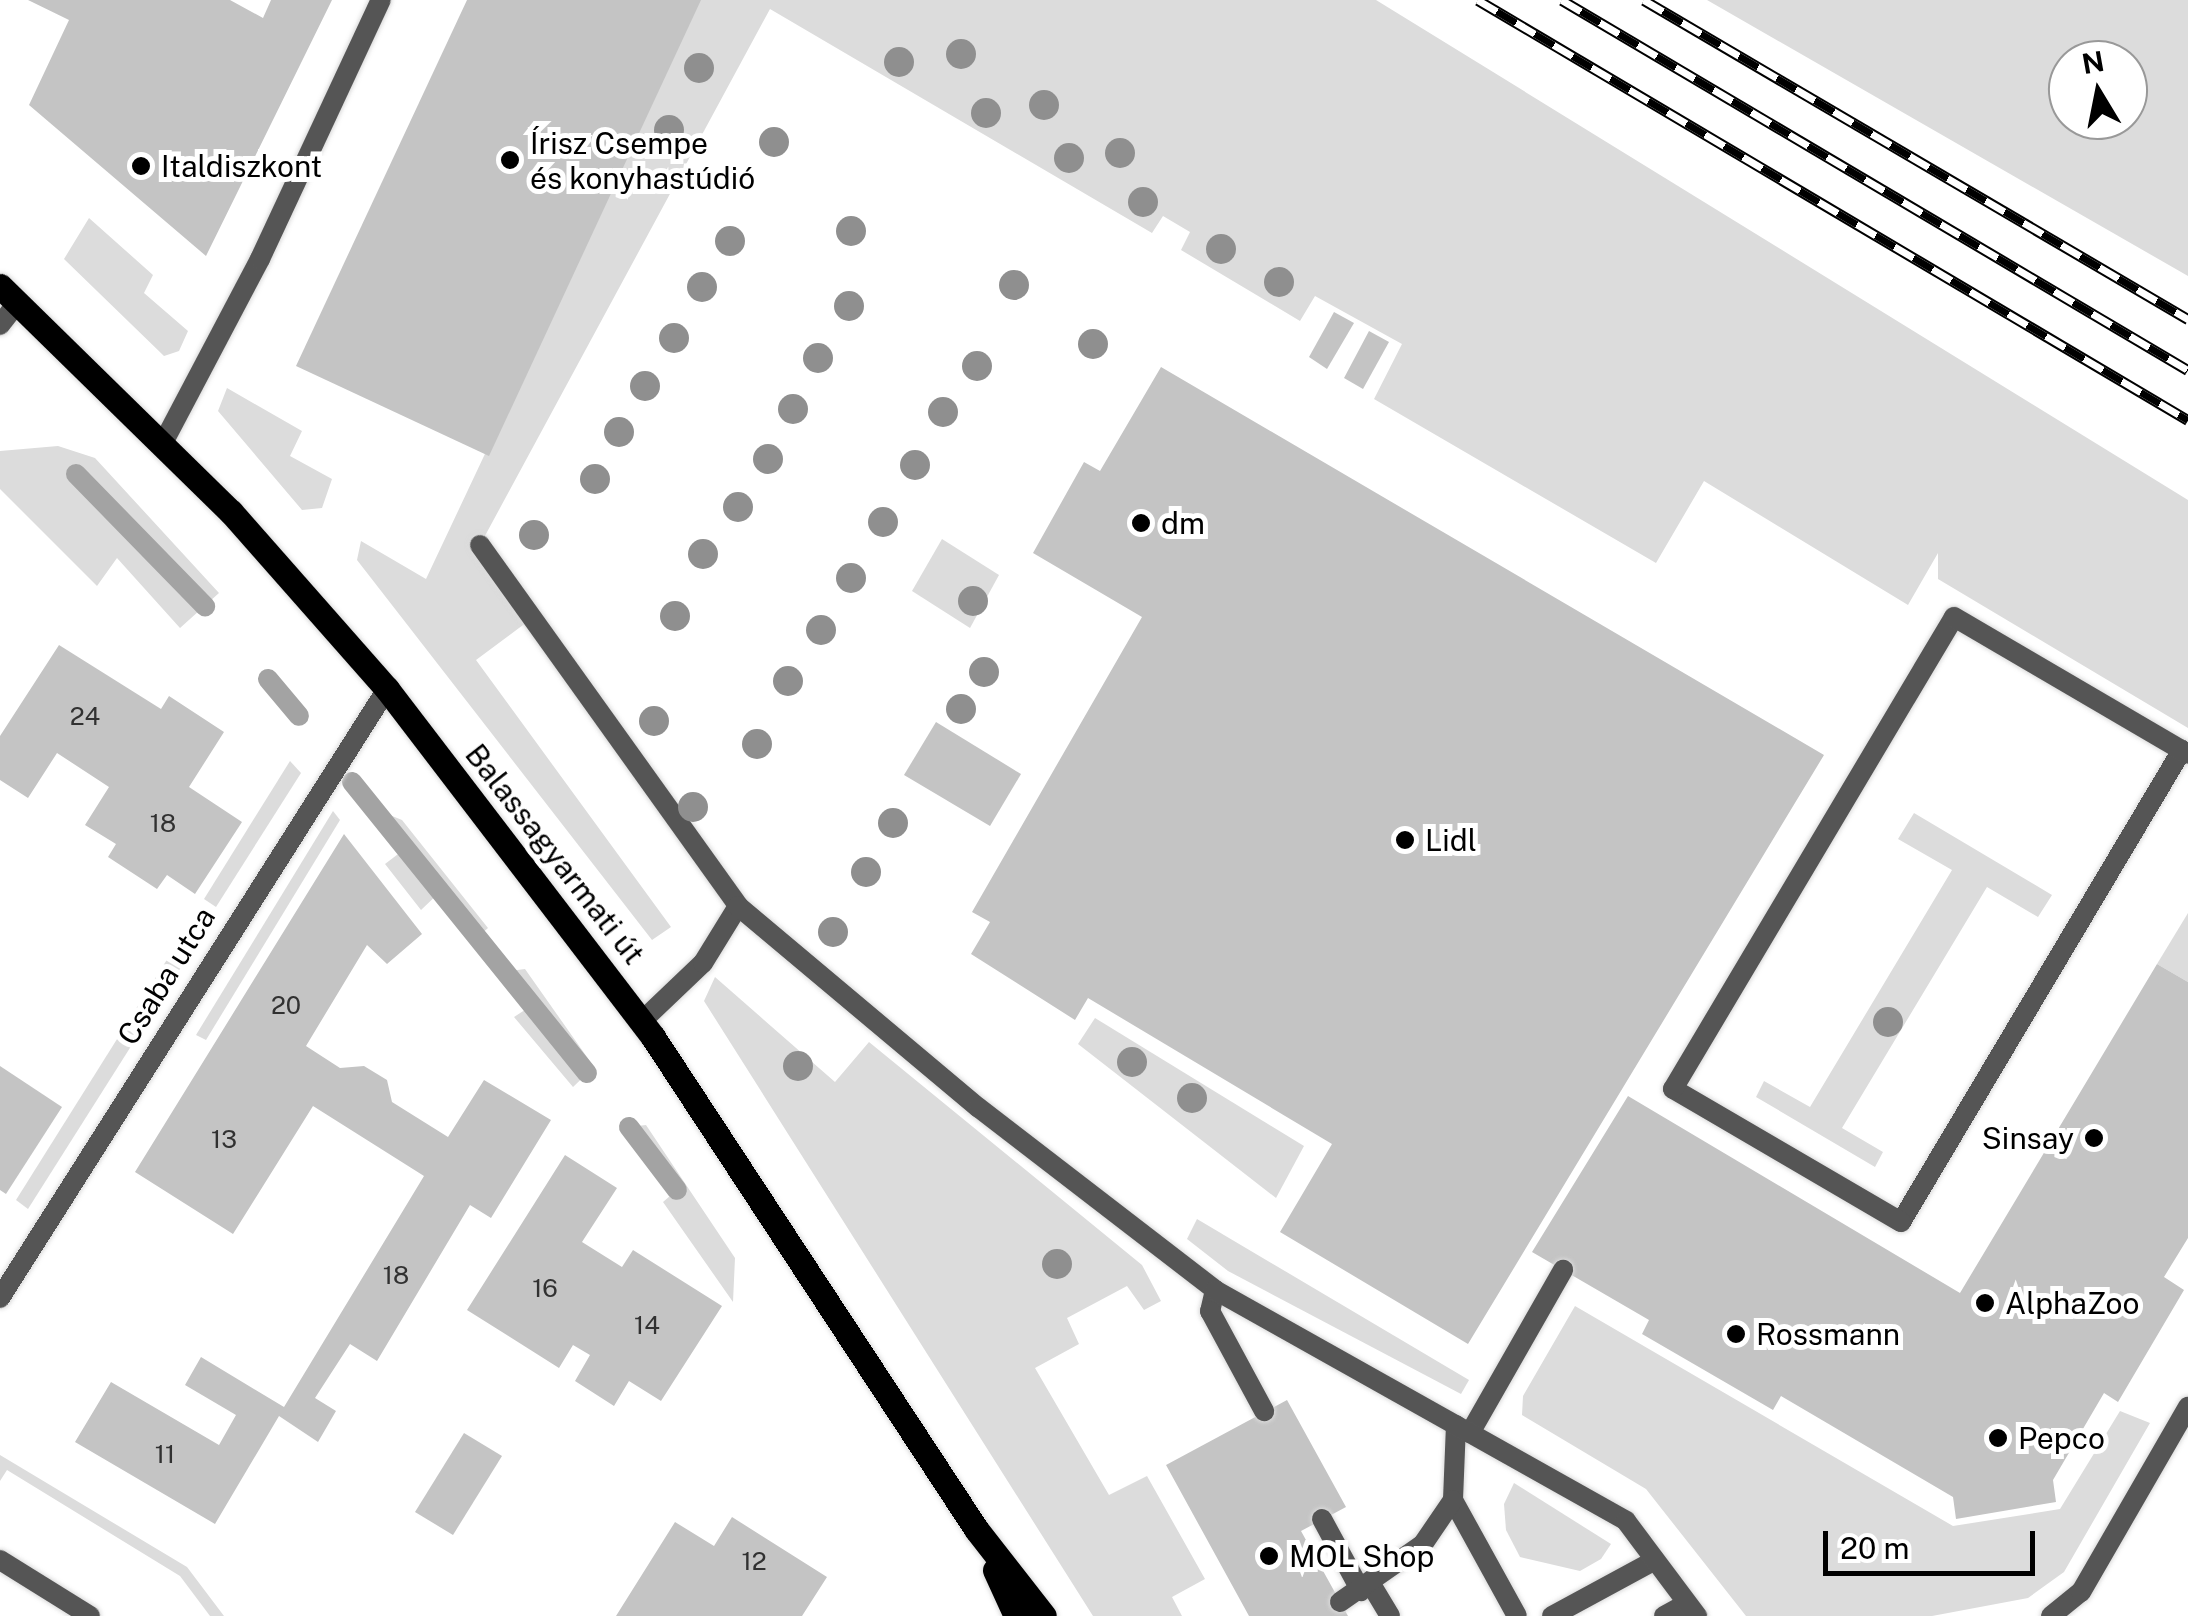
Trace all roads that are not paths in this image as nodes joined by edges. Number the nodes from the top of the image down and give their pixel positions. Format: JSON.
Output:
{"nodes":[{"id":1,"x":381,"y":0,"type":"edge"},
{"id":2,"x":9,"y":294,"type":"edge"},
{"id":3,"x":0,"y":325,"type":"edge"},
{"id":4,"x":164,"y":443,"type":"junction"},
{"id":5,"x":480,"y":546,"type":"dead end"},
{"id":6,"x":386,"y":689,"type":"junction"},
{"id":7,"x":2185,"y":752,"type":"edge"},
{"id":8,"x":738,"y":906,"type":"junction"},
{"id":9,"x":642,"y":1021,"type":"junction"},
{"id":10,"x":1563,"y":1270,"type":"dead end"},
{"id":11,"x":0,"y":1298,"type":"edge"},
{"id":12,"x":1212,"y":1300,"type":"junction"},
{"id":13,"x":2188,"y":1407,"type":"edge"},
{"id":14,"x":1264,"y":1411,"type":"dead end"},
{"id":15,"x":1463,"y":1429,"type":"junction"},
{"id":16,"x":1454,"y":1500,"type":"junction"},
{"id":17,"x":1322,"y":1519,"type":"dead end"},
{"id":18,"x":976,"y":1529,"type":"junction"},
{"id":19,"x":0,"y":1560,"type":"edge"},
{"id":20,"x":1655,"y":1560,"type":"junction"},
{"id":21,"x":1366,"y":1589,"type":"junction"},
{"id":22,"x":1340,"y":1602,"type":"dead end"},
{"id":23,"x":1692,"y":1610,"type":"edge"},
{"id":24,"x":90,"y":1616,"type":"edge"},
{"id":25,"x":1016,"y":1616,"type":"edge"},
{"id":26,"x":1044,"y":1616,"type":"edge"},
{"id":27,"x":1390,"y":1616,"type":"edge"},
{"id":28,"x":1517,"y":1616,"type":"edge"},
{"id":29,"x":1552,"y":1616,"type":"edge"},
{"id":30,"x":1664,"y":1616,"type":"edge"},
{"id":31,"x":2051,"y":1616,"type":"edge"}],
"edges":[{"from":1,"to":4,"type":"street"},
{"from":2,"to":3,"type":"street"},
{"from":2,"to":4,"type":"main road","name":"Balassagyarmati út"},
{"from":4,"to":6,"type":"main road","name":"Balassagyarmati út"},
{"from":5,"to":8,"type":"street"},
{"from":6,"to":9,"type":"main road","name":"Balassagyarmati út"},
{"from":6,"to":11,"type":"street","name":"Csaba utca"},
{"from":7,"to":7,"type":"street"},
{"from":8,"to":9,"type":"street"},
{"from":8,"to":12,"type":"street"},
{"from":9,"to":18,"type":"main road","name":"Balassagyarmati út"},
{"from":10,"to":15,"type":"street"},
{"from":12,"to":14,"type":"street"},
{"from":12,"to":15,"type":"street"},
{"from":13,"to":31,"type":"street"},
{"from":15,"to":16,"type":"street"},
{"from":15,"to":20,"type":"street"},
{"from":16,"to":21,"type":"street"},
{"from":16,"to":28,"type":"street"},
{"from":17,"to":21,"type":"street"},
{"from":18,"to":25,"type":"main road"},
{"from":18,"to":26,"type":"main road"},
{"from":19,"to":24,"type":"street"},
{"from":20,"to":23,"type":"street"},
{"from":20,"to":29,"type":"street"},
{"from":21,"to":22,"type":"street"},
{"from":21,"to":27,"type":"street"},
{"from":23,"to":30,"type":"street"}]}
